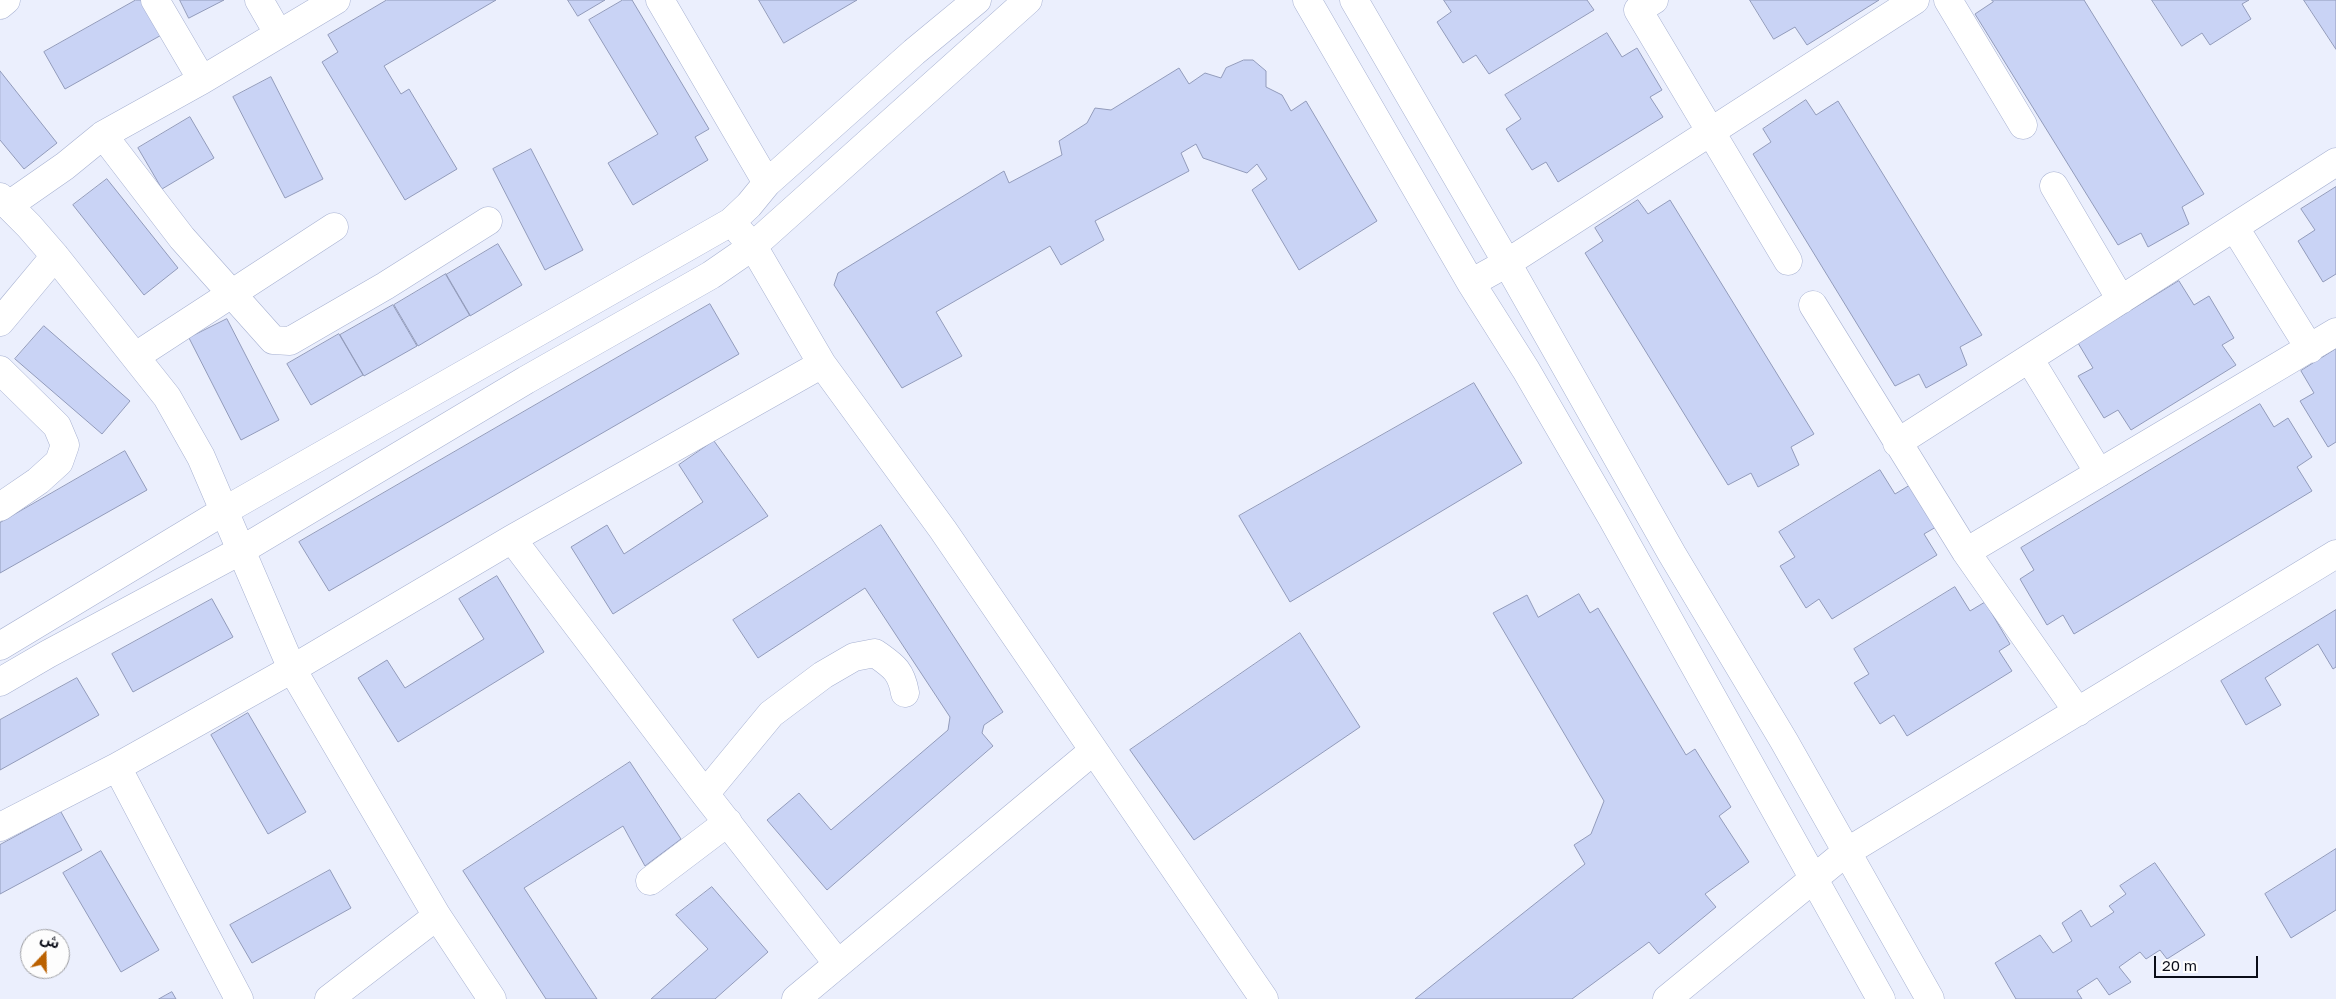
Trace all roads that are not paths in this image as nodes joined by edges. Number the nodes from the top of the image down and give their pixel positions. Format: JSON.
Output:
{"nodes":[{"id":1,"x":6,"y":0,"type":"edge"},
{"id":2,"x":155,"y":0,"type":"edge"},
{"id":3,"x":259,"y":0,"type":"edge"},
{"id":4,"x":336,"y":0,"type":"edge"},
{"id":5,"x":660,"y":0,"type":"edge"},
{"id":6,"x":977,"y":0,"type":"edge"},
{"id":7,"x":1028,"y":0,"type":"edge"},
{"id":8,"x":1307,"y":0,"type":"edge"},
{"id":9,"x":1354,"y":0,"type":"edge"},
{"id":10,"x":1654,"y":0,"type":"edge"},
{"id":11,"x":1915,"y":0,"type":"edge"},
{"id":12,"x":1948,"y":0,"type":"edge"},
{"id":13,"x":0,"y":5,"type":"edge"},
{"id":14,"x":278,"y":33,"type":"junction"},
{"id":15,"x":202,"y":80,"type":"junction"},
{"id":16,"x":2024,"y":125,"type":"dead end"},
{"id":17,"x":1709,"y":132,"type":"junction"},
{"id":18,"x":103,"y":135,"type":"junction"},
{"id":19,"x":2336,"y":162,"type":"edge"},
{"id":20,"x":767,"y":183,"type":"junction"},
{"id":21,"x":2054,"y":186,"type":"dead end"},
{"id":22,"x":4,"y":201,"type":"edge"},
{"id":23,"x":488,"y":221,"type":"dead end"},
{"id":24,"x":731,"y":222,"type":"junction"},
{"id":25,"x":334,"y":227,"type":"dead end"},
{"id":26,"x":2235,"y":228,"type":"junction"},
{"id":27,"x":753,"y":246,"type":"junction"},
{"id":28,"x":55,"y":256,"type":"junction"},
{"id":29,"x":1788,"y":261,"type":"dead end"},
{"id":30,"x":1507,"y":263,"type":"junction"},
{"id":31,"x":1471,"y":283,"type":"junction"},
{"id":32,"x":232,"y":293,"type":"junction"},
{"id":33,"x":2120,"y":300,"type":"junction"},
{"id":34,"x":1813,"y":305,"type":"dead end"},
{"id":35,"x":0,"y":322,"type":"edge"},
{"id":36,"x":2336,"y":332,"type":"edge"},
{"id":37,"x":2310,"y":349,"type":"junction"},
{"id":38,"x":136,"y":356,"type":"junction"},
{"id":39,"x":2030,"y":360,"type":"junction"},
{"id":40,"x":822,"y":364,"type":"junction"},
{"id":41,"x":0,"y":370,"type":"edge"},
{"id":42,"x":1897,"y":443,"type":"junction"},
{"id":43,"x":2099,"y":473,"type":"junction"},
{"id":44,"x":0,"y":507,"type":"edge"},
{"id":45,"x":224,"y":511,"type":"junction"},
{"id":46,"x":512,"y":539,"type":"junction"},
{"id":47,"x":240,"y":551,"type":"junction"},
{"id":48,"x":1966,"y":552,"type":"junction"},
{"id":49,"x":2336,"y":554,"type":"edge"},
{"id":50,"x":0,"y":646,"type":"edge"},
{"id":51,"x":292,"y":669,"type":"junction"},
{"id":52,"x":0,"y":682,"type":"edge"},
{"id":53,"x":906,"y":693,"type":"dead end"},
{"id":54,"x":2078,"y":712,"type":"junction"},
{"id":55,"x":1094,"y":751,"type":"junction"},
{"id":56,"x":117,"y":767,"type":"junction"},
{"id":57,"x":705,"y":794,"type":"junction"},
{"id":58,"x":728,"y":822,"type":"junction"},
{"id":59,"x":0,"y":826,"type":"edge"},
{"id":60,"x":1846,"y":852,"type":"junction"},
{"id":61,"x":1814,"y":878,"type":"junction"},
{"id":62,"x":650,"y":881,"type":"dead end"},
{"id":63,"x":437,"y":916,"type":"junction"},
{"id":64,"x":838,"y":964,"type":"junction"},
{"id":65,"x":239,"y":999,"type":"edge"},
{"id":66,"x":329,"y":999,"type":"edge"},
{"id":67,"x":492,"y":999,"type":"edge"},
{"id":68,"x":796,"y":999,"type":"edge"},
{"id":69,"x":1264,"y":999,"type":"edge"},
{"id":70,"x":1667,"y":999,"type":"edge"},
{"id":71,"x":1881,"y":999,"type":"edge"},
{"id":72,"x":1930,"y":999,"type":"edge"}],
"edges":[{"from":1,"to":13,"type":"street"},
{"from":2,"to":15,"type":"street"},
{"from":3,"to":14,"type":"street"},
{"from":4,"to":14,"type":"street"},
{"from":5,"to":20,"type":"street"},
{"from":6,"to":20,"type":"street"},
{"from":7,"to":27,"type":"street"},
{"from":8,"to":31,"type":"street"},
{"from":9,"to":30,"type":"street"},
{"from":10,"to":17,"type":"street"},
{"from":11,"to":17,"type":"street"},
{"from":12,"to":16,"type":"street"},
{"from":14,"to":15,"type":"street"},
{"from":15,"to":18,"type":"street"},
{"from":17,"to":29,"type":"street"},
{"from":17,"to":30,"type":"street"},
{"from":18,"to":22,"type":"street"},
{"from":18,"to":32,"type":"street"},
{"from":19,"to":26,"type":"street"},
{"from":20,"to":24,"type":"street"},
{"from":21,"to":33,"type":"street"},
{"from":22,"to":28,"type":"street"},
{"from":23,"to":32,"type":"street"},
{"from":24,"to":27,"type":"street"},
{"from":24,"to":45,"type":"street"},
{"from":25,"to":32,"type":"street"},
{"from":26,"to":33,"type":"street"},
{"from":26,"to":37,"type":"street"},
{"from":27,"to":40,"type":"street"},
{"from":27,"to":47,"type":"street"},
{"from":28,"to":35,"type":"street"},
{"from":28,"to":38,"type":"street"},
{"from":30,"to":31,"type":"street"},
{"from":30,"to":60,"type":"street"},
{"from":31,"to":61,"type":"street"},
{"from":32,"to":38,"type":"street"},
{"from":33,"to":39,"type":"street"},
{"from":34,"to":42,"type":"street"},
{"from":36,"to":37,"type":"street"},
{"from":37,"to":43,"type":"street"},
{"from":38,"to":45,"type":"street"},
{"from":39,"to":42,"type":"street"},
{"from":39,"to":43,"type":"street"},
{"from":40,"to":46,"type":"street"},
{"from":40,"to":55,"type":"street"},
{"from":41,"to":44,"type":"street"},
{"from":42,"to":48,"type":"street"},
{"from":43,"to":48,"type":"street"},
{"from":45,"to":47,"type":"street"},
{"from":45,"to":50,"type":"street"},
{"from":46,"to":51,"type":"street"},
{"from":46,"to":57,"type":"street"},
{"from":47,"to":51,"type":"street"},
{"from":47,"to":52,"type":"street"},
{"from":48,"to":54,"type":"street"},
{"from":49,"to":54,"type":"street"},
{"from":51,"to":56,"type":"street"},
{"from":51,"to":63,"type":"street"},
{"from":53,"to":57,"type":"street"},
{"from":54,"to":60,"type":"street"},
{"from":55,"to":64,"type":"street"},
{"from":55,"to":69,"type":"street"},
{"from":56,"to":59,"type":"street"},
{"from":56,"to":65,"type":"street"},
{"from":57,"to":58,"type":"street"},
{"from":58,"to":62,"type":"street"},
{"from":58,"to":64,"type":"street"},
{"from":60,"to":61,"type":"street"},
{"from":60,"to":72,"type":"street"},
{"from":61,"to":70,"type":"street"},
{"from":61,"to":71,"type":"street"},
{"from":63,"to":66,"type":"street"},
{"from":63,"to":67,"type":"street"},
{"from":64,"to":68,"type":"street"}]}
